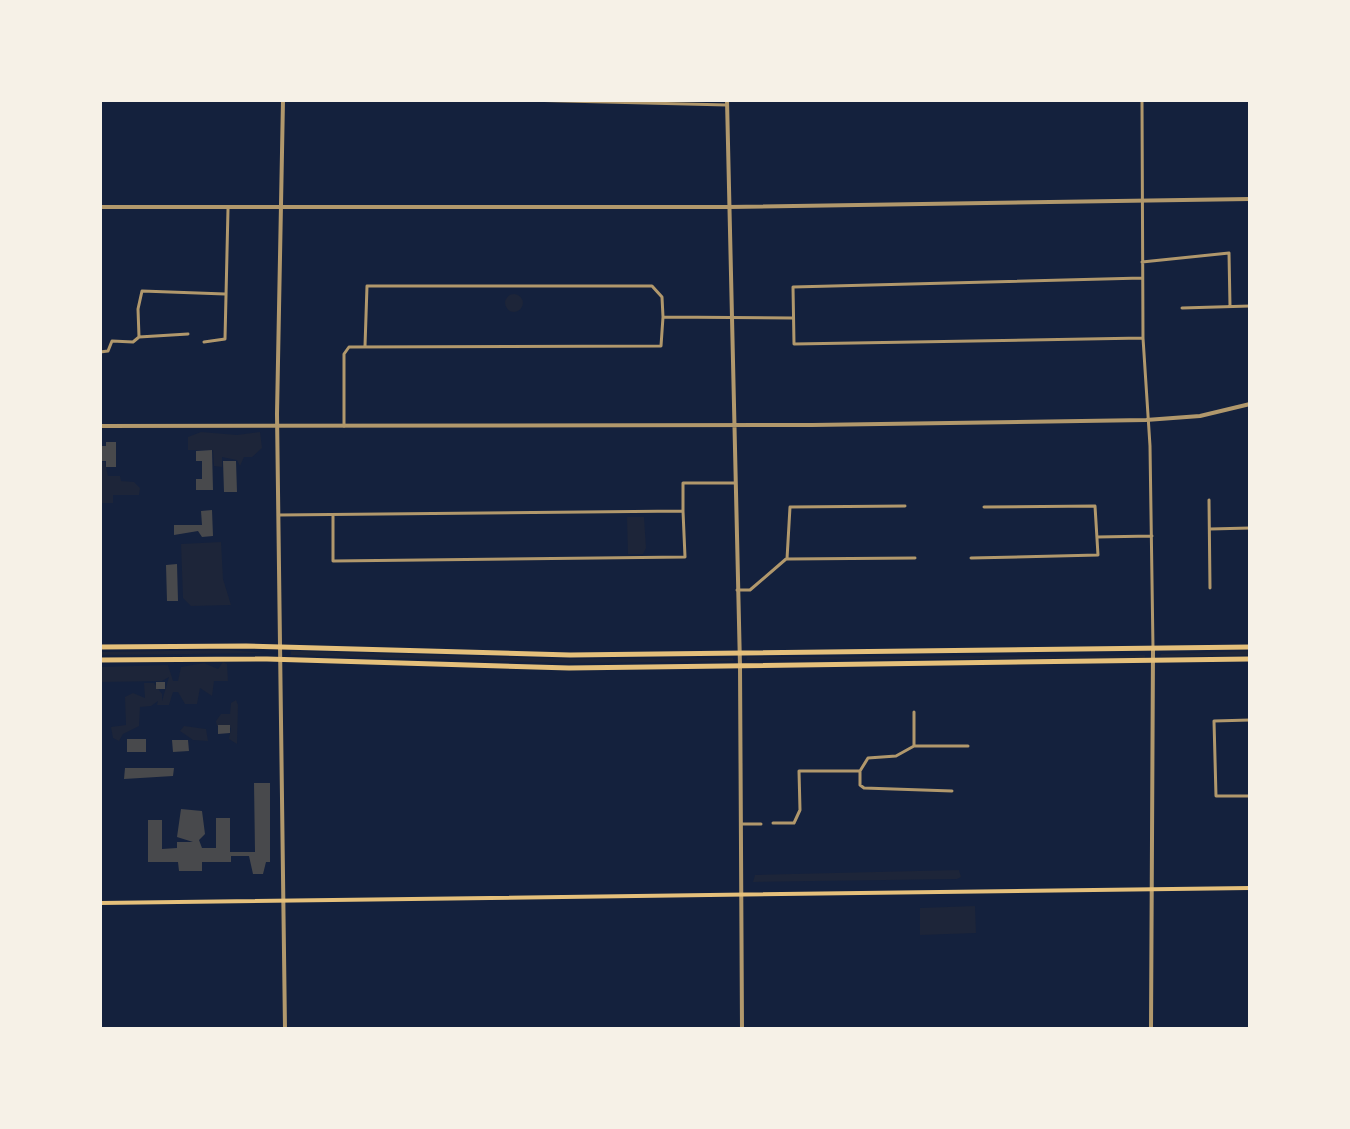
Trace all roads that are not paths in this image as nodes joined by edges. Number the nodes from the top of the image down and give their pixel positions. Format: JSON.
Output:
{"nodes":[{"id":1,"x":283,"y":100,"type":"edge"},
{"id":2,"x":524,"y":100,"type":"edge"},
{"id":3,"x":782,"y":100,"type":"edge"},
{"id":4,"x":820,"y":100,"type":"edge"},
{"id":5,"x":1142,"y":100,"type":"edge"},
{"id":6,"x":727,"y":102,"type":"edge"},
{"id":7,"x":1250,"y":199,"type":"edge"},
{"id":8,"x":1141,"y":201,"type":"junction"},
{"id":9,"x":100,"y":207,"type":"edge"},
{"id":10,"x":228,"y":207,"type":"junction"},
{"id":11,"x":729,"y":207,"type":"junction"},
{"id":12,"x":283,"y":208,"type":"junction"},
{"id":13,"x":1142,"y":262,"type":"junction"},
{"id":14,"x":1142,"y":278,"type":"junction"},
{"id":15,"x":225,"y":294,"type":"junction"},
{"id":16,"x":1230,"y":306,"type":"junction"},
{"id":17,"x":1250,"y":306,"type":"edge"},
{"id":18,"x":1182,"y":308,"type":"dead end"},
{"id":19,"x":663,"y":317,"type":"junction"},
{"id":20,"x":794,"y":318,"type":"junction"},
{"id":21,"x":731,"y":319,"type":"junction"},
{"id":22,"x":188,"y":334,"type":"dead end"},
{"id":23,"x":139,"y":337,"type":"junction"},
{"id":24,"x":1143,"y":338,"type":"junction"},
{"id":25,"x":204,"y":342,"type":"dead end"},
{"id":26,"x":365,"y":347,"type":"junction"},
{"id":27,"x":100,"y":352,"type":"edge"},
{"id":28,"x":1250,"y":404,"type":"edge"},
{"id":29,"x":1146,"y":420,"type":"junction"},
{"id":30,"x":100,"y":426,"type":"edge"},
{"id":31,"x":277,"y":426,"type":"junction"},
{"id":32,"x":344,"y":426,"type":"junction"},
{"id":33,"x":734,"y":426,"type":"junction"},
{"id":34,"x":735,"y":483,"type":"junction"},
{"id":35,"x":1209,"y":500,"type":"dead end"},
{"id":36,"x":905,"y":506,"type":"dead end"},
{"id":37,"x":984,"y":507,"type":"dead end"},
{"id":38,"x":683,"y":511,"type":"junction"},
{"id":39,"x":279,"y":515,"type":"junction"},
{"id":40,"x":333,"y":515,"type":"junction"},
{"id":41,"x":1250,"y":528,"type":"edge"},
{"id":42,"x":1209,"y":529,"type":"junction"},
{"id":43,"x":1152,"y":536,"type":"junction"},
{"id":44,"x":1097,"y":537,"type":"junction"},
{"id":45,"x":915,"y":558,"type":"dead end"},
{"id":46,"x":971,"y":558,"type":"dead end"},
{"id":47,"x":787,"y":559,"type":"junction"},
{"id":48,"x":1210,"y":588,"type":"dead end"},
{"id":49,"x":737,"y":590,"type":"junction"},
{"id":50,"x":100,"y":647,"type":"edge"},
{"id":51,"x":278,"y":647,"type":"junction"},
{"id":52,"x":1250,"y":647,"type":"edge"},
{"id":53,"x":1153,"y":650,"type":"junction"},
{"id":54,"x":740,"y":653,"type":"junction"},
{"id":55,"x":279,"y":659,"type":"junction"},
{"id":56,"x":1250,"y":659,"type":"edge"},
{"id":57,"x":100,"y":660,"type":"edge"},
{"id":58,"x":1153,"y":662,"type":"junction"},
{"id":59,"x":740,"y":666,"type":"junction"},
{"id":60,"x":914,"y":712,"type":"dead end"},
{"id":61,"x":1250,"y":720,"type":"edge"},
{"id":62,"x":914,"y":746,"type":"junction"},
{"id":63,"x":968,"y":746,"type":"dead end"},
{"id":64,"x":860,"y":771,"type":"junction"},
{"id":65,"x":952,"y":791,"type":"dead end"},
{"id":66,"x":1250,"y":796,"type":"edge"},
{"id":67,"x":773,"y":823,"type":"dead end"},
{"id":68,"x":741,"y":824,"type":"junction"},
{"id":69,"x":761,"y":824,"type":"dead end"},
{"id":70,"x":1250,"y":888,"type":"edge"},
{"id":71,"x":1151,"y":889,"type":"junction"},
{"id":72,"x":741,"y":893,"type":"junction"},
{"id":73,"x":283,"y":900,"type":"junction"},
{"id":74,"x":100,"y":903,"type":"edge"},
{"id":75,"x":285,"y":1029,"type":"edge"},
{"id":76,"x":742,"y":1029,"type":"edge"},
{"id":77,"x":1151,"y":1029,"type":"edge"}],
"edges":[{"from":1,"to":12,"type":"street"},
{"from":2,"to":6,"type":"street"},
{"from":3,"to":4,"type":"street"},
{"from":5,"to":8,"type":"street"},
{"from":6,"to":11,"type":"street"},
{"from":7,"to":8,"type":"street"},
{"from":8,"to":11,"type":"street"},
{"from":8,"to":13,"type":"street"},
{"from":9,"to":10,"type":"street"},
{"from":10,"to":12,"type":"street"},
{"from":10,"to":15,"type":"street"},
{"from":11,"to":12,"type":"street"},
{"from":11,"to":21,"type":"street"},
{"from":12,"to":31,"type":"street"},
{"from":13,"to":14,"type":"street"},
{"from":13,"to":16,"type":"street"},
{"from":14,"to":20,"type":"street"},
{"from":14,"to":24,"type":"street"},
{"from":15,"to":23,"type":"street"},
{"from":15,"to":25,"type":"street"},
{"from":16,"to":17,"type":"street"},
{"from":16,"to":18,"type":"street"},
{"from":19,"to":21,"type":"street"},
{"from":19,"to":26,"type":"street"},
{"from":19,"to":26,"type":"street"},
{"from":20,"to":21,"type":"street"},
{"from":20,"to":24,"type":"street"},
{"from":21,"to":33,"type":"street"},
{"from":22,"to":23,"type":"street"},
{"from":23,"to":27,"type":"street"},
{"from":24,"to":29,"type":"street"},
{"from":26,"to":32,"type":"street"},
{"from":28,"to":29,"type":"street"},
{"from":29,"to":33,"type":"street"},
{"from":29,"to":43,"type":"street"},
{"from":30,"to":31,"type":"street"},
{"from":31,"to":32,"type":"street"},
{"from":31,"to":39,"type":"street"},
{"from":32,"to":33,"type":"street"},
{"from":33,"to":34,"type":"street"},
{"from":34,"to":38,"type":"street"},
{"from":34,"to":49,"type":"street"},
{"from":35,"to":42,"type":"street"},
{"from":36,"to":47,"type":"street"},
{"from":37,"to":44,"type":"street"},
{"from":38,"to":40,"type":"street"},
{"from":38,"to":40,"type":"street"},
{"from":39,"to":40,"type":"street"},
{"from":39,"to":51,"type":"street"},
{"from":41,"to":42,"type":"street"},
{"from":42,"to":48,"type":"street"},
{"from":43,"to":44,"type":"street"},
{"from":43,"to":53,"type":"street"},
{"from":44,"to":46,"type":"street"},
{"from":45,"to":47,"type":"street"},
{"from":47,"to":49,"type":"street"},
{"from":49,"to":54,"type":"street"},
{"from":50,"to":51,"type":"main road"},
{"from":51,"to":54,"type":"main road"},
{"from":51,"to":55,"type":"street"},
{"from":52,"to":53,"type":"main road"},
{"from":53,"to":54,"type":"main road"},
{"from":53,"to":58,"type":"street"},
{"from":54,"to":59,"type":"street"},
{"from":55,"to":57,"type":"main road"},
{"from":55,"to":59,"type":"main road"},
{"from":55,"to":73,"type":"street"},
{"from":56,"to":58,"type":"main road"},
{"from":58,"to":59,"type":"main road"},
{"from":58,"to":71,"type":"street"},
{"from":59,"to":68,"type":"street"},
{"from":60,"to":62,"type":"street"},
{"from":61,"to":66,"type":"street"},
{"from":62,"to":63,"type":"street"},
{"from":62,"to":64,"type":"street"},
{"from":64,"to":65,"type":"street"},
{"from":64,"to":67,"type":"street"},
{"from":68,"to":69,"type":"street"},
{"from":68,"to":72,"type":"street"},
{"from":70,"to":71,"type":"main road"},
{"from":71,"to":72,"type":"main road"},
{"from":71,"to":77,"type":"street"},
{"from":72,"to":73,"type":"main road"},
{"from":72,"to":76,"type":"street"},
{"from":73,"to":74,"type":"main road"},
{"from":73,"to":75,"type":"street"}]}
